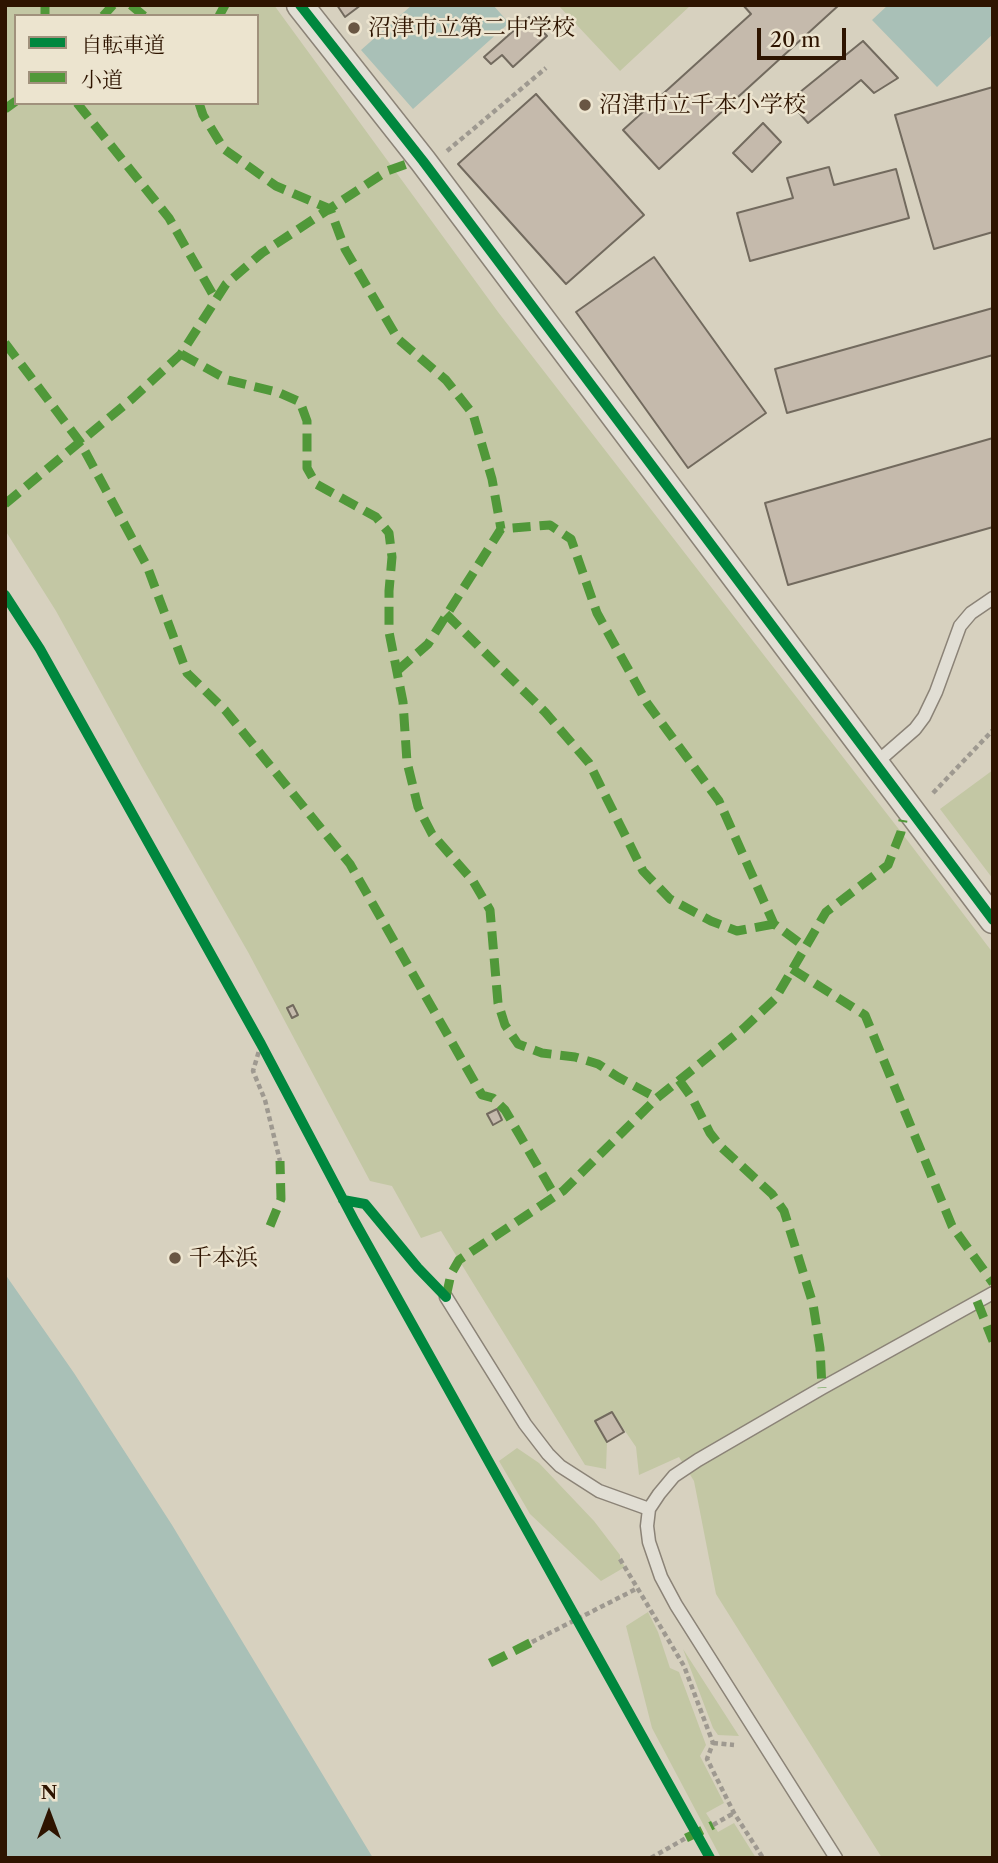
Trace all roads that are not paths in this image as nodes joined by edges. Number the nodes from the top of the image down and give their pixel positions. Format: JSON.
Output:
{"nodes":[{"id":1,"x":300,"y":5,"type":"edge"},
{"id":2,"x":993,"y":598,"type":"edge"},
{"id":3,"x":876,"y":763,"type":"junction"},
{"id":4,"x":993,"y":920,"type":"edge"},
{"id":5,"x":993,"y":1293,"type":"edge"},
{"id":6,"x":446,"y":1297,"type":"dead end"},
{"id":7,"x":649,"y":1510,"type":"junction"},
{"id":8,"x":836,"y":1858,"type":"edge"}],
"edges":[{"from":1,"to":3,"type":"street"},
{"from":2,"to":3,"type":"lane"},
{"from":3,"to":4,"type":"street"},
{"from":5,"to":7,"type":"lane"},
{"from":6,"to":7,"type":"lane"},
{"from":7,"to":8,"type":"lane"}]}
